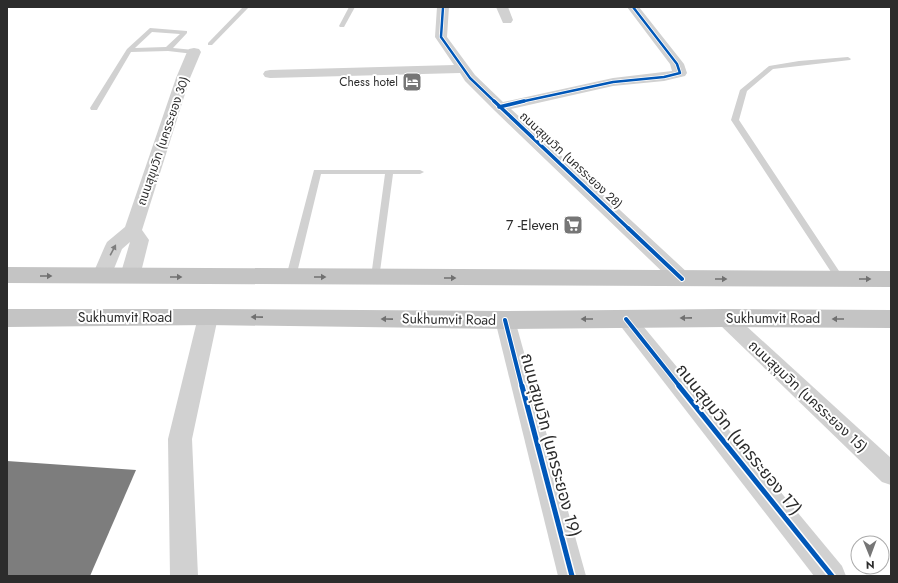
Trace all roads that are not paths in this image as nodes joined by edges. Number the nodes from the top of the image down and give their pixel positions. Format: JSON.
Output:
{"nodes":[{"id":1,"x":246,"y":7,"type":"edge"},
{"id":2,"x":352,"y":7,"type":"edge"},
{"id":3,"x":443,"y":7,"type":"edge"},
{"id":4,"x":502,"y":7,"type":"edge"},
{"id":5,"x":633,"y":7,"type":"edge"},
{"id":6,"x":507,"y":20,"type":"dead end"},
{"id":7,"x":342,"y":26,"type":"dead end"},
{"id":8,"x":210,"y":44,"type":"dead end"},
{"id":9,"x":168,"y":49,"type":"junction"},
{"id":10,"x":129,"y":50,"type":"junction"},
{"id":11,"x":194,"y":52,"type":"joint"},
{"id":12,"x":848,"y":59,"type":"dead end"},
{"id":13,"x":463,"y":69,"type":"junction"},
{"id":14,"x":270,"y":74,"type":"dead end"},
{"id":15,"x":499,"y":106,"type":"junction"},
{"id":16,"x":94,"y":108,"type":"dead end"},
{"id":17,"x":389,"y":172,"type":"junction"},
{"id":18,"x":420,"y":172,"type":"dead end"},
{"id":19,"x":133,"y":230,"type":"junction"},
{"id":20,"x":7,"y":276,"type":"edge"},
{"id":21,"x":102,"y":276,"type":"junction"},
{"id":22,"x":130,"y":276,"type":"junction"},
{"id":23,"x":291,"y":277,"type":"junction"},
{"id":24,"x":376,"y":277,"type":"junction"},
{"id":25,"x":682,"y":279,"type":"junction"},
{"id":26,"x":840,"y":279,"type":"junction"},
{"id":27,"x":891,"y":279,"type":"edge"},
{"id":28,"x":208,"y":317,"type":"junction"},
{"id":29,"x":7,"y":318,"type":"edge"},
{"id":30,"x":725,"y":318,"type":"junction"},
{"id":31,"x":626,"y":319,"type":"junction"},
{"id":32,"x":891,"y":319,"type":"edge"},
{"id":33,"x":505,"y":320,"type":"junction"},
{"id":34,"x":891,"y":474,"type":"edge"},
{"id":35,"x":184,"y":576,"type":"edge"},
{"id":36,"x":572,"y":576,"type":"edge"},
{"id":37,"x":832,"y":576,"type":"edge"}],
"edges":[{"from":1,"to":8,"type":"lane"},
{"from":2,"to":7,"type":"lane"},
{"from":3,"to":13,"type":"street","name":"ถนนสุขุมวิท (นครระยอง 28)"},
{"from":4,"to":6,"type":"street"},
{"from":5,"to":15,"type":"street"},
{"from":9,"to":10,"type":"lane"},
{"from":9,"to":10,"type":"lane"},
{"from":9,"to":11,"type":"lane"},
{"from":10,"to":16,"type":"lane"},
{"from":11,"to":19,"type":"street","name":"ถนนสุขุมวิท (นครระยอง 30)"},
{"from":12,"to":26,"type":"lane"},
{"from":13,"to":14,"type":"street"},
{"from":13,"to":15,"type":"street","name":"ถนนสุขุมวิท (นครระยอง 28)"},
{"from":15,"to":25,"type":"street","name":"ถนนสุขุมวิท (นครระยอง 28)"},
{"from":17,"to":18,"type":"lane"},
{"from":17,"to":23,"type":"lane"},
{"from":17,"to":24,"type":"lane"},
{"from":21,"to":19,"type":"street","one_way":true},
{"from":19,"to":22,"type":"street"},
{"from":20,"to":21,"type":"main road","one_way":true},
{"from":21,"to":22,"type":"main road"},
{"from":22,"to":23,"type":"main road","one_way":true},
{"from":23,"to":24,"type":"main road","one_way":true},
{"from":24,"to":25,"type":"main road","one_way":true},
{"from":25,"to":26,"type":"main road","one_way":true},
{"from":26,"to":27,"type":"main road","one_way":true},
{"from":28,"to":29,"type":"main road","name":"Sukhumvit Road"},
{"from":33,"to":28,"type":"main road","name":"Sukhumvit Road","one_way":true},
{"from":28,"to":35,"type":"street"},
{"from":30,"to":31,"type":"main road","name":"Sukhumvit Road","one_way":true},
{"from":32,"to":30,"type":"main road","name":"Sukhumvit Road","one_way":true},
{"from":30,"to":34,"type":"street","name":"ถนนสุขุมวิท (นครระยอง 15)"},
{"from":31,"to":33,"type":"main road","name":"Sukhumvit Road","one_way":true},
{"from":31,"to":37,"type":"street","name":"ถนนสุขุมวิท (นครระยอง 17)"},
{"from":33,"to":36,"type":"street","name":"ถนนสุขุมวิท (นครระยอง 19)"}]}
